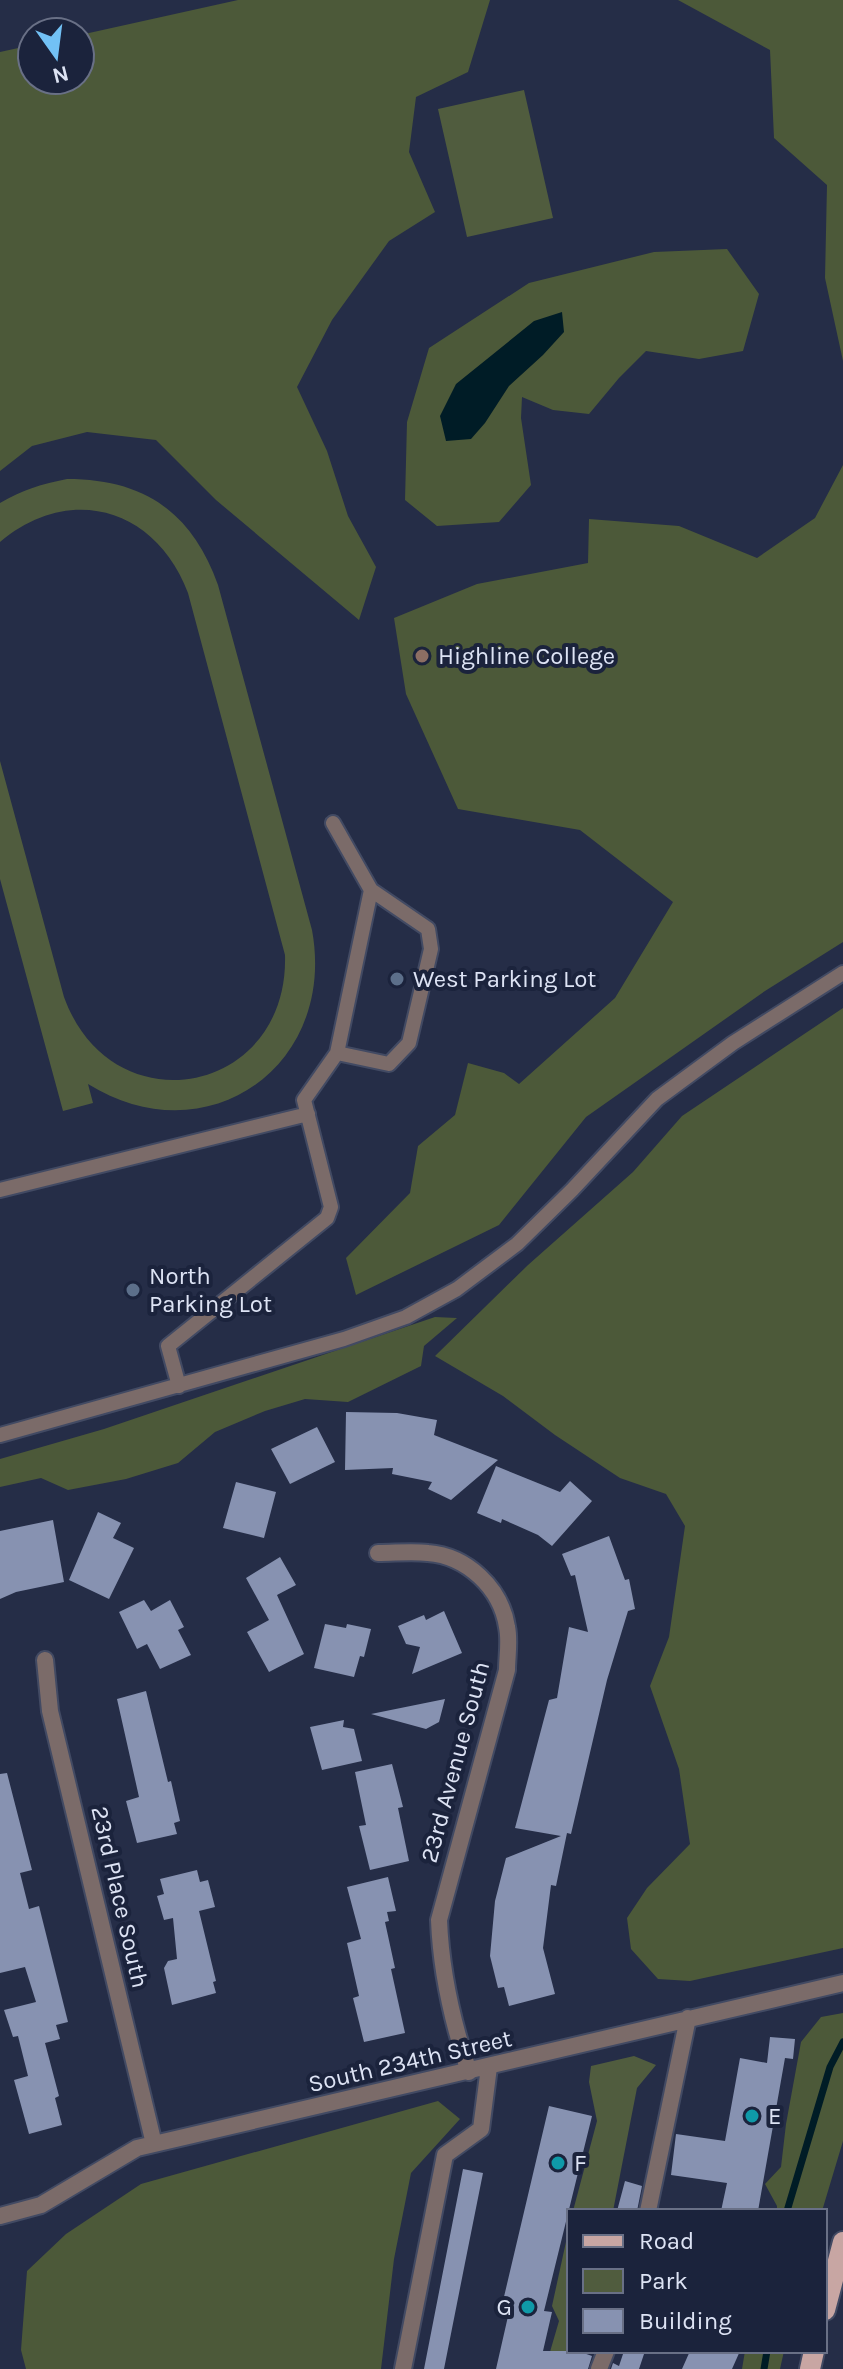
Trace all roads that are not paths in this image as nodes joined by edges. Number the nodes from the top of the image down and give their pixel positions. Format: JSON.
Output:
{"nodes":[{"id":1,"x":333,"y":823,"type":"dead end"},
{"id":2,"x":371,"y":890,"type":"junction"},
{"id":3,"x":843,"y":973,"type":"edge"},
{"id":4,"x":337,"y":1053,"type":"junction"},
{"id":5,"x":308,"y":1114,"type":"junction"},
{"id":6,"x":0,"y":1190,"type":"edge"},
{"id":7,"x":179,"y":1386,"type":"junction"},
{"id":8,"x":0,"y":1435,"type":"edge"},
{"id":9,"x":378,"y":1553,"type":"dead end"},
{"id":10,"x":45,"y":1660,"type":"dead end"},
{"id":11,"x":843,"y":1983,"type":"edge"},
{"id":12,"x":688,"y":2018,"type":"junction"},
{"id":13,"x":489,"y":2067,"type":"junction"},
{"id":14,"x":469,"y":2072,"type":"junction"},
{"id":15,"x":154,"y":2144,"type":"junction"},
{"id":16,"x":648,"y":2209,"type":"edge"},
{"id":17,"x":0,"y":2216,"type":"edge"},
{"id":18,"x":843,"y":2242,"type":"edge"},
{"id":19,"x":827,"y":2302,"type":"edge"},
{"id":20,"x":403,"y":2369,"type":"edge"}],
"edges":[{"from":1,"to":2,"type":"lane"},
{"from":2,"to":4,"type":"lane"},
{"from":2,"to":4,"type":"lane"},
{"from":3,"to":7,"type":"lane"},
{"from":4,"to":5,"type":"lane"},
{"from":5,"to":6,"type":"lane"},
{"from":5,"to":7,"type":"lane"},
{"from":7,"to":8,"type":"lane"},
{"from":9,"to":14,"type":"street","name":"23rd Avenue South"},
{"from":10,"to":15,"type":"street","name":"23rd Place South"},
{"from":11,"to":12,"type":"street","name":"South 234th Street"},
{"from":12,"to":13,"type":"street","name":"South 234th Street"},
{"from":12,"to":16,"type":"street"},
{"from":13,"to":14,"type":"street","name":"South 234th Street"},
{"from":13,"to":20,"type":"street"},
{"from":14,"to":15,"type":"street","name":"South 234th Street"},
{"from":15,"to":17,"type":"street","name":"South 234th Street"},
{"from":18,"to":19,"type":"main road"}]}
